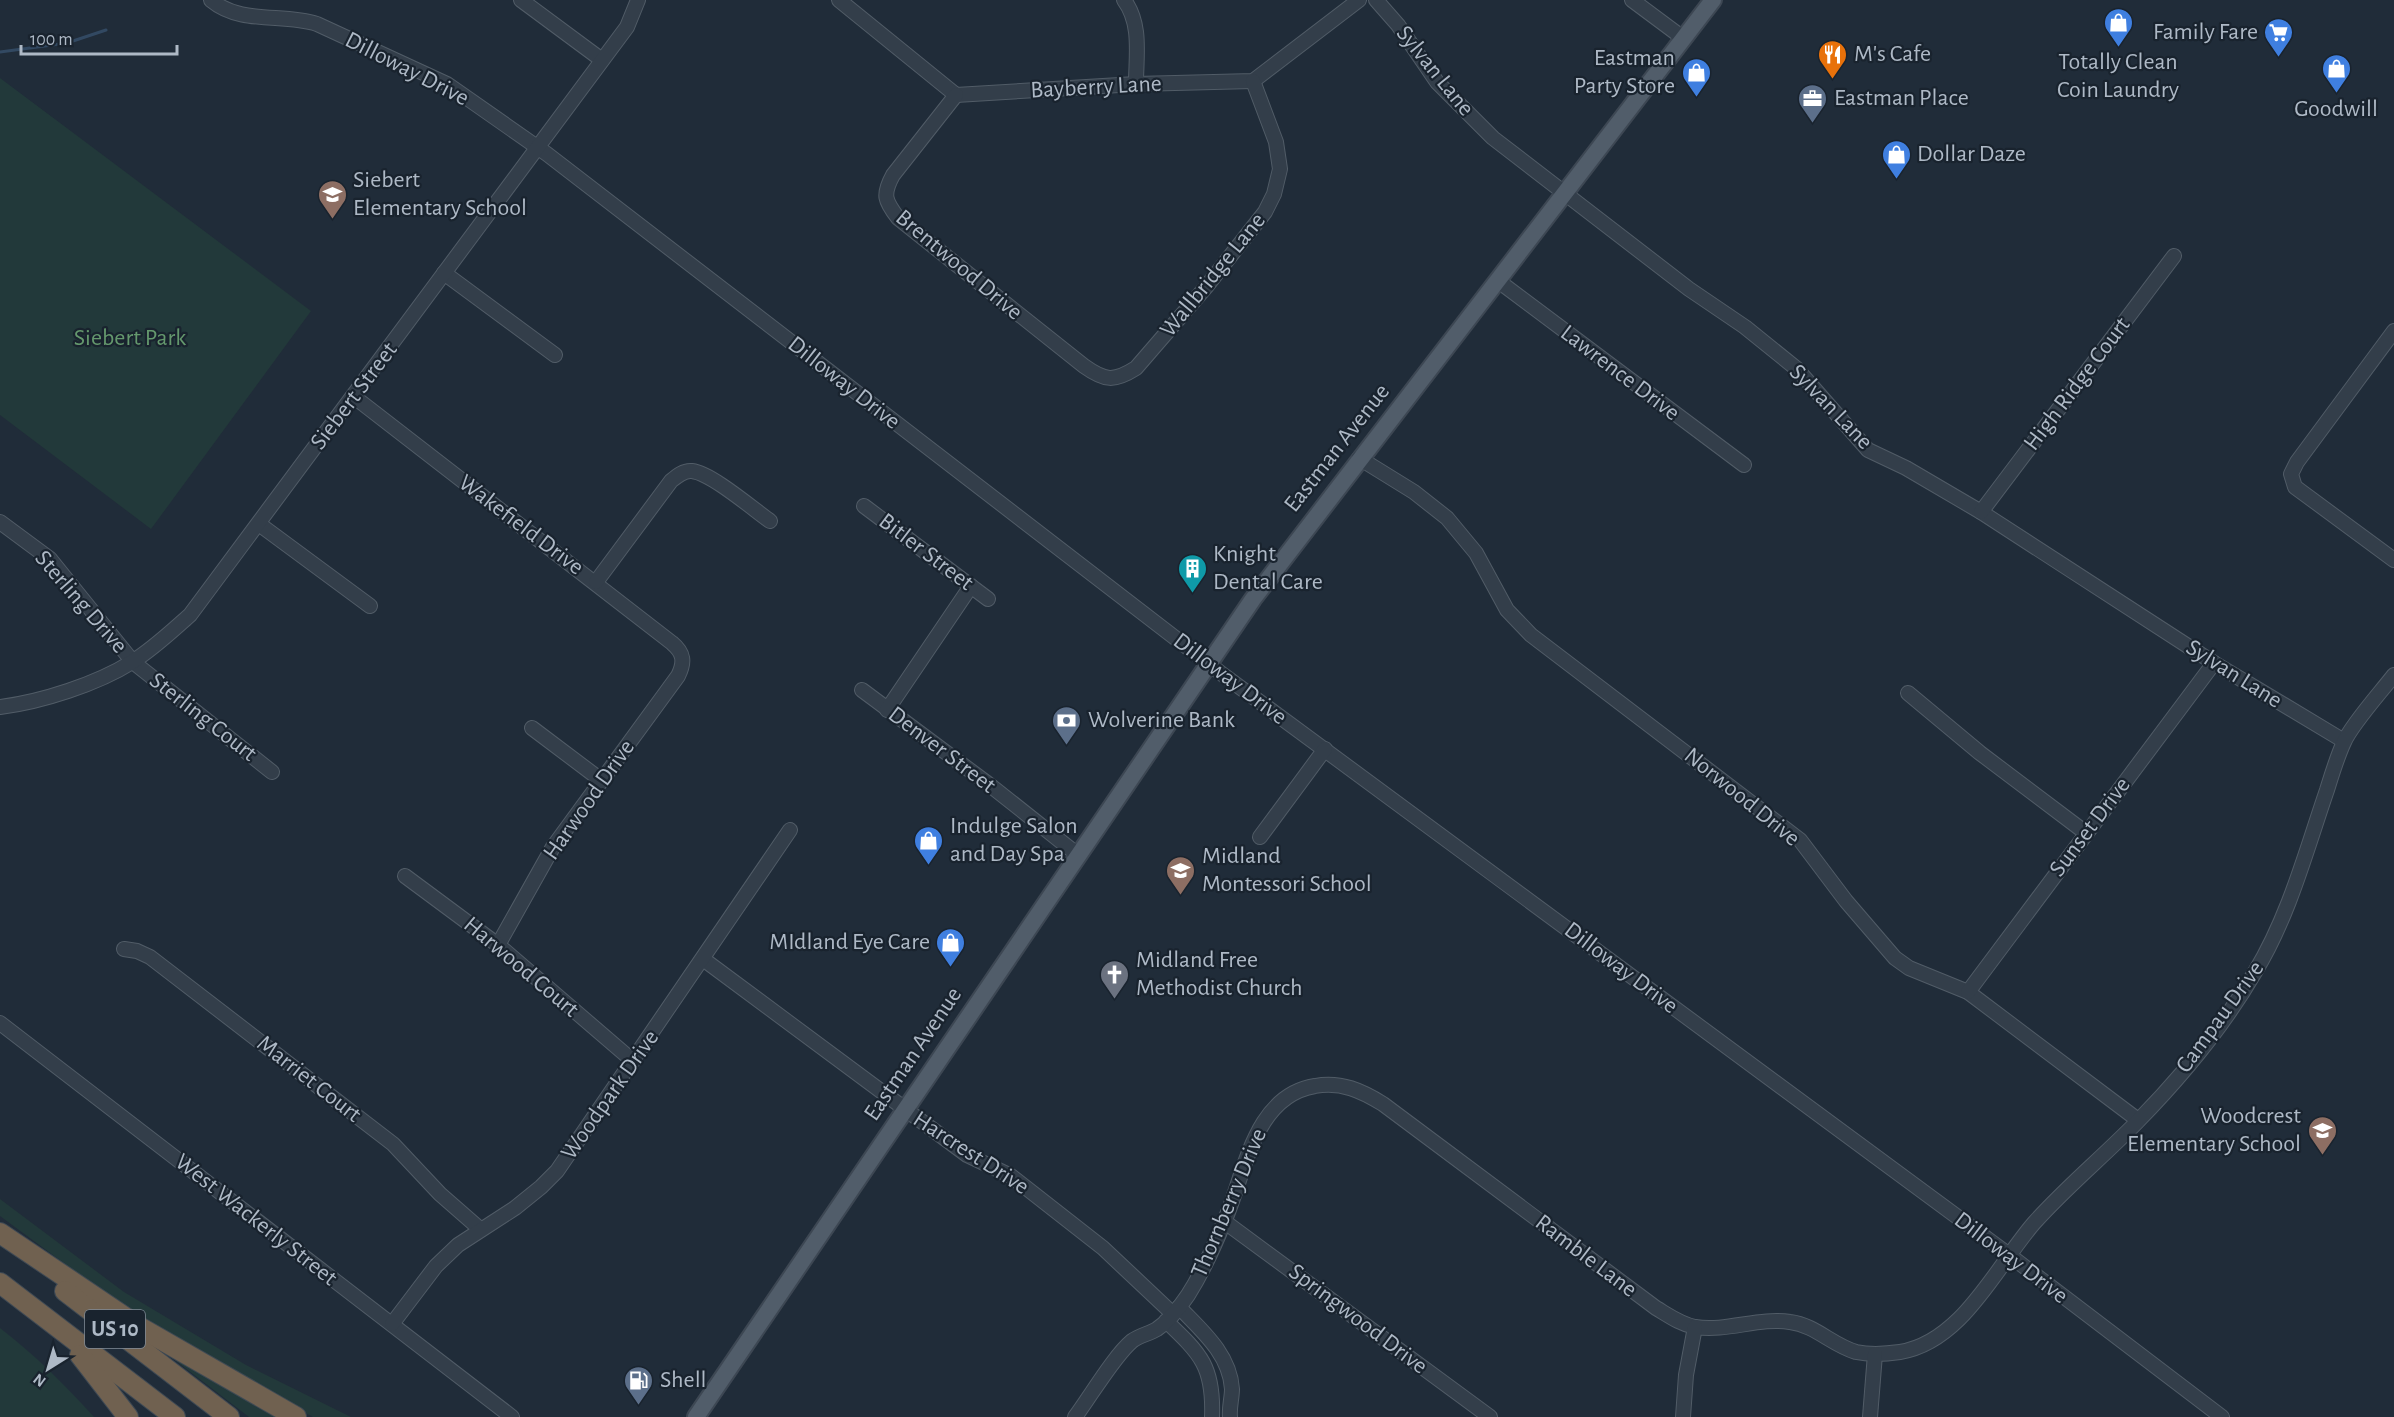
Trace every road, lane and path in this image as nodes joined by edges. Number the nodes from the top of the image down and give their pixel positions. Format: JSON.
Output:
{"nodes":[{"id":1,"x":211,"y":0,"type":"edge"},
{"id":2,"x":521,"y":0,"type":"edge"},
{"id":3,"x":638,"y":0,"type":"edge"},
{"id":4,"x":839,"y":0,"type":"edge"},
{"id":5,"x":1124,"y":0,"type":"edge"},
{"id":6,"x":1359,"y":0,"type":"edge"},
{"id":7,"x":1376,"y":0,"type":"edge"},
{"id":8,"x":1632,"y":0,"type":"edge"},
{"id":9,"x":1713,"y":0,"type":"edge"},
{"id":10,"x":1683,"y":38,"type":"junction"},
{"id":11,"x":602,"y":60,"type":"junction"},
{"id":12,"x":1253,"y":81,"type":"junction"},
{"id":13,"x":1136,"y":84,"type":"junction"},
{"id":14,"x":956,"y":95,"type":"junction"},
{"id":15,"x":537,"y":147,"type":"junction"},
{"id":16,"x":1564,"y":193,"type":"junction"},
{"id":17,"x":2174,"y":256,"type":"dead end"},
{"id":18,"x":444,"y":273,"type":"junction"},
{"id":19,"x":1497,"y":280,"type":"junction"},
{"id":20,"x":2394,"y":331,"type":"edge"},
{"id":21,"x":555,"y":355,"type":"dead end"},
{"id":22,"x":1112,"y":380,"type":"joint"},
{"id":23,"x":353,"y":396,"type":"junction"},
{"id":24,"x":1359,"y":458,"type":"junction"},
{"id":25,"x":1744,"y":465,"type":"dead end"},
{"id":26,"x":864,"y":506,"type":"dead end"},
{"id":27,"x":1981,"y":512,"type":"junction"},
{"id":28,"x":770,"y":521,"type":"dead end"},
{"id":29,"x":0,"y":522,"type":"edge"},
{"id":30,"x":259,"y":524,"type":"junction"},
{"id":31,"x":2394,"y":560,"type":"edge"},
{"id":32,"x":596,"y":582,"type":"junction"},
{"id":33,"x":971,"y":586,"type":"junction"},
{"id":34,"x":988,"y":599,"type":"dead end"},
{"id":35,"x":370,"y":606,"type":"dead end"},
{"id":36,"x":683,"y":659,"type":"joint"},
{"id":37,"x":133,"y":662,"type":"junction"},
{"id":38,"x":1208,"y":663,"type":"junction"},
{"id":39,"x":2214,"y":663,"type":"junction"},
{"id":40,"x":2394,"y":675,"type":"edge"},
{"id":41,"x":862,"y":690,"type":"dead end"},
{"id":42,"x":1908,"y":693,"type":"dead end"},
{"id":43,"x":0,"y":707,"type":"edge"},
{"id":44,"x":887,"y":710,"type":"junction"},
{"id":45,"x":532,"y":728,"type":"dead end"},
{"id":46,"x":2344,"y":741,"type":"junction"},
{"id":47,"x":1325,"y":749,"type":"junction"},
{"id":48,"x":272,"y":772,"type":"dead end"},
{"id":49,"x":601,"y":780,"type":"junction"},
{"id":50,"x":790,"y":830,"type":"dead end"},
{"id":51,"x":2086,"y":833,"type":"junction"},
{"id":52,"x":1260,"y":837,"type":"dead end"},
{"id":53,"x":1078,"y":855,"type":"junction"},
{"id":54,"x":405,"y":876,"type":"dead end"},
{"id":55,"x":498,"y":945,"type":"junction"},
{"id":56,"x":124,"y":949,"type":"dead end"},
{"id":57,"x":703,"y":959,"type":"junction"},
{"id":58,"x":1968,"y":992,"type":"junction"},
{"id":59,"x":0,"y":1023,"type":"edge"},
{"id":60,"x":633,"y":1061,"type":"junction"},
{"id":61,"x":1323,"y":1084,"type":"joint"},
{"id":62,"x":905,"y":1109,"type":"junction"},
{"id":63,"x":2138,"y":1120,"type":"junction"},
{"id":64,"x":1224,"y":1222,"type":"junction"},
{"id":65,"x":480,"y":1229,"type":"junction"},
{"id":66,"x":0,"y":1233,"type":"edge"},
{"id":67,"x":0,"y":1241,"type":"edge"},
{"id":68,"x":2009,"y":1255,"type":"junction"},
{"id":69,"x":0,"y":1283,"type":"edge"},
{"id":70,"x":1173,"y":1314,"type":"junction"},
{"id":71,"x":392,"y":1324,"type":"junction"},
{"id":72,"x":57,"y":1327,"type":"junction"},
{"id":73,"x":1695,"y":1327,"type":"junction"},
{"id":74,"x":1875,"y":1354,"type":"junction"},
{"id":75,"x":128,"y":1417,"type":"edge"},
{"id":76,"x":175,"y":1417,"type":"edge"},
{"id":77,"x":229,"y":1417,"type":"edge"},
{"id":78,"x":296,"y":1417,"type":"edge"},
{"id":79,"x":512,"y":1417,"type":"edge"},
{"id":80,"x":696,"y":1417,"type":"edge"},
{"id":81,"x":1075,"y":1417,"type":"edge"},
{"id":82,"x":1212,"y":1417,"type":"edge"},
{"id":83,"x":1230,"y":1417,"type":"edge"},
{"id":84,"x":1490,"y":1417,"type":"edge"},
{"id":85,"x":1683,"y":1417,"type":"edge"},
{"id":86,"x":1870,"y":1417,"type":"edge"},
{"id":87,"x":2222,"y":1417,"type":"edge"}],
"edges":[{"from":1,"to":15,"type":"street","name":"Dilloway Drive"},
{"from":2,"to":11,"type":"street"},
{"from":3,"to":11,"type":"street","name":"Siebert Street"},
{"from":4,"to":14,"type":"street"},
{"from":5,"to":13,"type":"street"},
{"from":6,"to":12,"type":"street"},
{"from":7,"to":16,"type":"street","name":"Sylvan Lane"},
{"from":8,"to":10,"type":"street"},
{"from":9,"to":10,"type":"main road","name":"Eastman Avenue"},
{"from":10,"to":16,"type":"main road","name":"Eastman Avenue"},
{"from":11,"to":15,"type":"street","name":"Siebert Street"},
{"from":12,"to":13,"type":"street","name":"Bayberry Lane"},
{"from":12,"to":22,"type":"street","name":"Wallbridge Lane"},
{"from":13,"to":14,"type":"street","name":"Bayberry Lane"},
{"from":14,"to":22,"type":"street","name":"Brentwood Drive"},
{"from":15,"to":18,"type":"street","name":"Siebert Street"},
{"from":15,"to":38,"type":"street","name":"Dilloway Drive"},
{"from":16,"to":19,"type":"main road","name":"Eastman Avenue"},
{"from":16,"to":27,"type":"street","name":"Sylvan Lane"},
{"from":17,"to":27,"type":"street","name":"High Ridge Court"},
{"from":18,"to":21,"type":"street"},
{"from":18,"to":23,"type":"street","name":"Siebert Street"},
{"from":19,"to":24,"type":"main road","name":"Eastman Avenue"},
{"from":19,"to":25,"type":"street","name":"Lawrence Drive"},
{"from":20,"to":31,"type":"street"},
{"from":23,"to":30,"type":"street","name":"Siebert Street"},
{"from":23,"to":32,"type":"street","name":"Wakefield Drive"},
{"from":24,"to":38,"type":"main road","name":"Eastman Avenue"},
{"from":24,"to":58,"type":"street","name":"Norwood Drive"},
{"from":26,"to":33,"type":"street","name":"Bitler Street"},
{"from":27,"to":39,"type":"street","name":"Sylvan Lane"},
{"from":28,"to":32,"type":"street"},
{"from":29,"to":37,"type":"street","name":"Sterling Drive"},
{"from":30,"to":35,"type":"street"},
{"from":30,"to":37,"type":"street","name":"Siebert Street"},
{"from":32,"to":36,"type":"street","name":"Wakefield Drive"},
{"from":33,"to":34,"type":"street","name":"Bitler Street"},
{"from":33,"to":44,"type":"street"},
{"from":36,"to":49,"type":"street","name":"Harwood Drive"},
{"from":37,"to":43,"type":"street","name":"Siebert Street"},
{"from":37,"to":48,"type":"street","name":"Sterling Court"},
{"from":38,"to":47,"type":"street","name":"Dilloway Drive"},
{"from":38,"to":53,"type":"main road","name":"Eastman Avenue"},
{"from":39,"to":46,"type":"street","name":"Sylvan Lane"},
{"from":39,"to":51,"type":"street","name":"Sunset Drive"},
{"from":40,"to":46,"type":"street","name":"Campau Drive"},
{"from":41,"to":44,"type":"street","name":"Denver Street"},
{"from":42,"to":51,"type":"street"},
{"from":44,"to":53,"type":"street","name":"Denver Street"},
{"from":45,"to":49,"type":"street"},
{"from":46,"to":63,"type":"street","name":"Campau Drive"},
{"from":47,"to":52,"type":"street"},
{"from":47,"to":68,"type":"street","name":"Dilloway Drive"},
{"from":49,"to":55,"type":"street","name":"Harwood Drive"},
{"from":50,"to":57,"type":"street","name":"Woodpark Drive"},
{"from":51,"to":58,"type":"street","name":"Sunset Drive"},
{"from":53,"to":62,"type":"main road","name":"Eastman Avenue"},
{"from":54,"to":55,"type":"street","name":"Harwood Court"},
{"from":55,"to":60,"type":"street","name":"Harwood Court"},
{"from":56,"to":65,"type":"street","name":"Marriet Court"},
{"from":57,"to":60,"type":"street","name":"Woodpark Drive"},
{"from":57,"to":62,"type":"street","name":"Harcrest Drive"},
{"from":58,"to":63,"type":"street","name":"Norwood Drive"},
{"from":59,"to":71,"type":"street","name":"West Wackerly Street"},
{"from":60,"to":65,"type":"street","name":"Woodpark Drive"},
{"from":61,"to":64,"type":"street","name":"Thornberry Drive"},
{"from":61,"to":73,"type":"street","name":"Ramble Lane"},
{"from":62,"to":70,"type":"street","name":"Harcrest Drive"},
{"from":62,"to":80,"type":"main road","name":"Eastman Avenue"},
{"from":63,"to":68,"type":"street","name":"Campau Drive"},
{"from":64,"to":70,"type":"street","name":"Thornberry Drive"},
{"from":64,"to":84,"type":"street","name":"Springwood Drive"},
{"from":65,"to":71,"type":"street","name":"Woodpark Drive"},
{"from":66,"to":78,"type":"highway"},
{"from":67,"to":77,"type":"highway","number":"US 10"},
{"from":68,"to":74,"type":"street","name":"Campau Drive"},
{"from":68,"to":87,"type":"street","name":"Dilloway Drive"},
{"from":69,"to":72,"type":"highway","number":"US 10"},
{"from":70,"to":81,"type":"street"},
{"from":70,"to":82,"type":"street"},
{"from":70,"to":83,"type":"street"},
{"from":71,"to":79,"type":"street","name":"West Wackerly Street"},
{"from":72,"to":75,"type":"highway"},
{"from":72,"to":76,"type":"highway","number":"US 10"},
{"from":73,"to":74,"type":"street","name":"Ramble Lane"},
{"from":73,"to":85,"type":"street"},
{"from":74,"to":86,"type":"street"}]}
